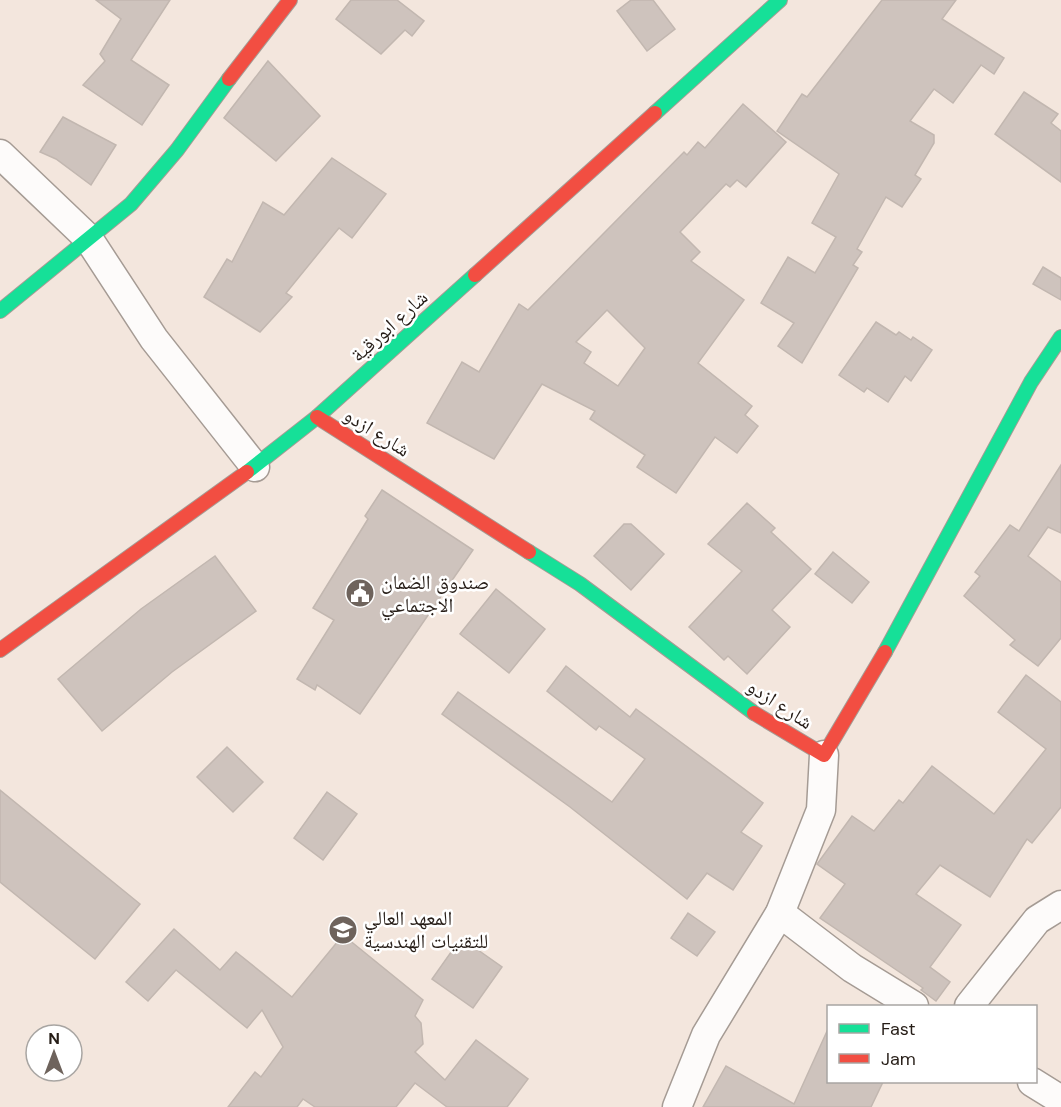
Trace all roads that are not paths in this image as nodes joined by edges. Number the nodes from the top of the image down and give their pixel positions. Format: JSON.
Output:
{"nodes":[{"id":1,"x":290,"y":0,"type":"edge"},
{"id":2,"x":780,"y":0,"type":"edge"},
{"id":3,"x":0,"y":154,"type":"edge"},
{"id":4,"x":88,"y":238,"type":"junction"},
{"id":5,"x":0,"y":311,"type":"edge"},
{"id":6,"x":1061,"y":337,"type":"edge"},
{"id":7,"x":317,"y":417,"type":"junction"},
{"id":8,"x":255,"y":467,"type":"junction"},
{"id":9,"x":0,"y":650,"type":"edge"},
{"id":10,"x":824,"y":755,"type":"junction"},
{"id":11,"x":1061,"y":905,"type":"edge"},
{"id":12,"x":780,"y":913,"type":"junction"},
{"id":13,"x":912,"y":1005,"type":"edge"},
{"id":14,"x":970,"y":1005,"type":"edge"},
{"id":15,"x":1034,"y":1083,"type":"edge"},
{"id":16,"x":1061,"y":1100,"type":"edge"},
{"id":17,"x":677,"y":1107,"type":"edge"}],
"edges":[{"from":1,"to":4,"type":"main road"},
{"from":2,"to":7,"type":"main road","name":"شارع ابورقية"},
{"from":3,"to":4,"type":"street"},
{"from":4,"to":5,"type":"main road"},
{"from":4,"to":8,"type":"street"},
{"from":6,"to":10,"type":"main road","name":"شارع ازدو"},
{"from":7,"to":8,"type":"main road","name":"شارع ابورقية"},
{"from":7,"to":10,"type":"main road","name":"شارع ازدو"},
{"from":8,"to":9,"type":"main road","name":"شارع ابورقية"},
{"from":10,"to":12,"type":"street"},
{"from":11,"to":14,"type":"street"},
{"from":12,"to":13,"type":"street"},
{"from":12,"to":17,"type":"street"},
{"from":15,"to":16,"type":"street"}]}
